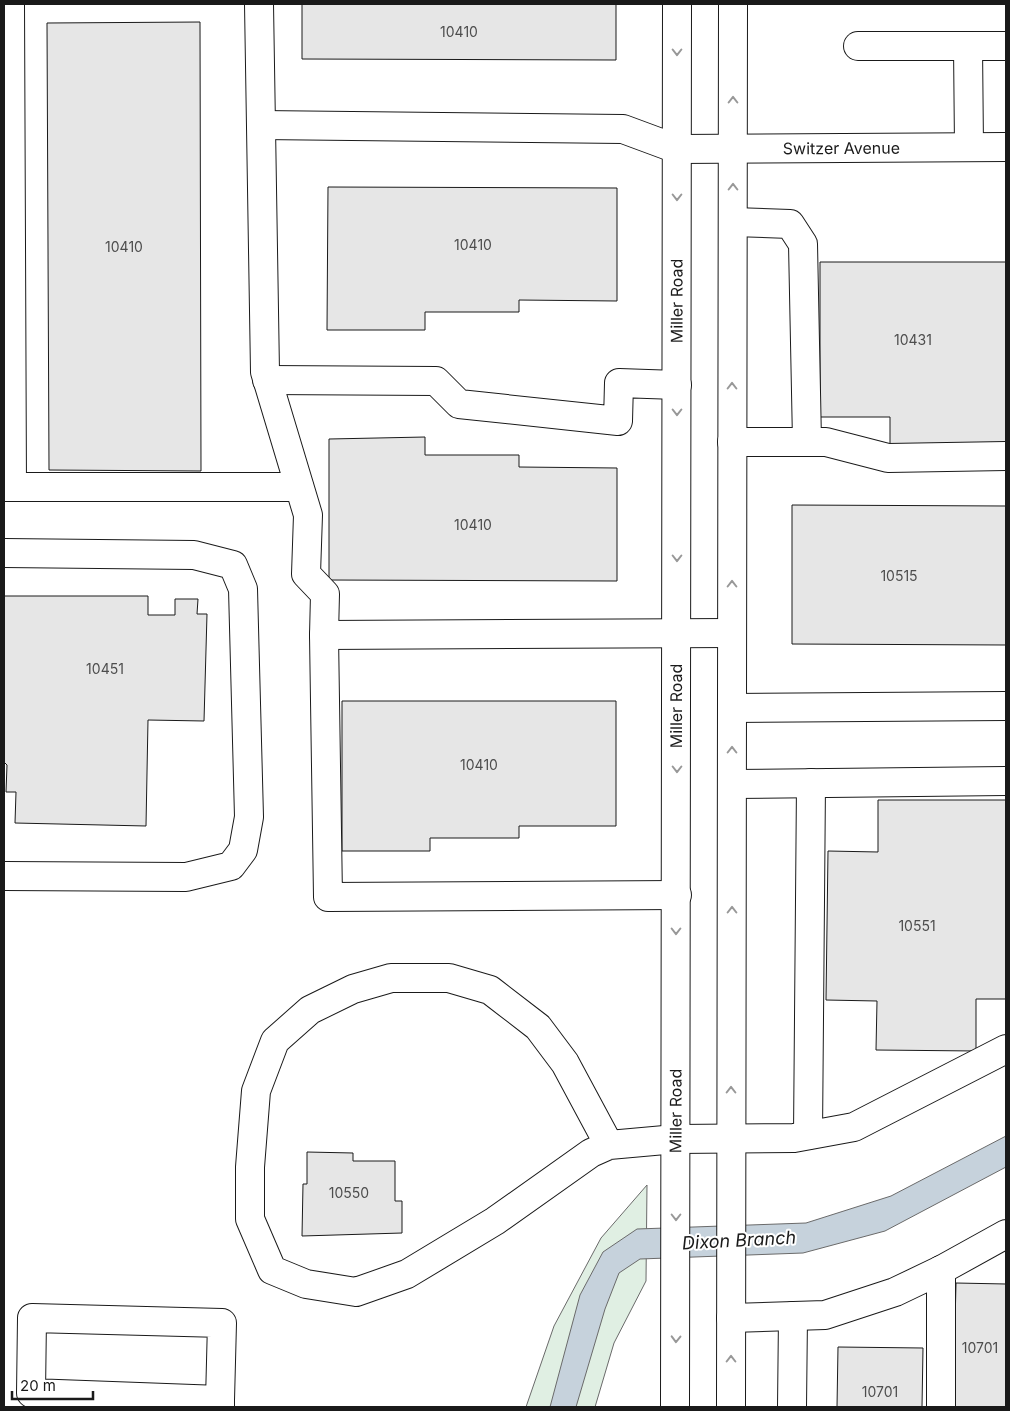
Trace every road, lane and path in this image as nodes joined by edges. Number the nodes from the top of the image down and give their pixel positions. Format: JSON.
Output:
{"nodes":[{"id":1,"x":10,"y":4,"type":"edge"},
{"id":2,"x":259,"y":4,"type":"edge"},
{"id":3,"x":677,"y":4,"type":"edge"},
{"id":4,"x":733,"y":4,"type":"edge"},
{"id":5,"x":858,"y":46,"type":"dead end"},
{"id":6,"x":968,"y":46,"type":"junction"},
{"id":7,"x":1006,"y":46,"type":"edge"},
{"id":8,"x":261,"y":125,"type":"junction"},
{"id":9,"x":1006,"y":147,"type":"edge"},
{"id":10,"x":969,"y":148,"type":"junction"},
{"id":11,"x":677,"y":149,"type":"junction"},
{"id":12,"x":733,"y":149,"type":"junction"},
{"id":13,"x":733,"y":222,"type":"junction"},
{"id":14,"x":267,"y":380,"type":"junction"},
{"id":15,"x":677,"y":385,"type":"junction"},
{"id":16,"x":806,"y":441,"type":"junction"},
{"id":17,"x":732,"y":442,"type":"junction"},
{"id":18,"x":1006,"y":456,"type":"edge"},
{"id":19,"x":8,"y":487,"type":"edge"},
{"id":20,"x":299,"y":487,"type":"junction"},
{"id":21,"x":4,"y":553,"type":"edge"},
{"id":22,"x":677,"y":633,"type":"junction"},
{"id":23,"x":732,"y":633,"type":"junction"},
{"id":24,"x":324,"y":635,"type":"junction"},
{"id":25,"x":1006,"y":706,"type":"edge"},
{"id":26,"x":732,"y":708,"type":"junction"},
{"id":27,"x":1006,"y":781,"type":"edge"},
{"id":28,"x":811,"y":783,"type":"junction"},
{"id":29,"x":732,"y":784,"type":"junction"},
{"id":30,"x":4,"y":876,"type":"edge"},
{"id":31,"x":677,"y":895,"type":"junction"},
{"id":32,"x":1006,"y":1050,"type":"edge"},
{"id":33,"x":808,"y":1135,"type":"junction"},
{"id":34,"x":731,"y":1138,"type":"junction"},
{"id":35,"x":676,"y":1139,"type":"junction"},
{"id":36,"x":609,"y":1145,"type":"junction"},
{"id":37,"x":1006,"y":1234,"type":"edge"},
{"id":38,"x":942,"y":1270,"type":"junction"},
{"id":39,"x":731,"y":1306,"type":"junction"},
{"id":40,"x":792,"y":1316,"type":"junction"},
{"id":41,"x":220,"y":1404,"type":"edge"},
{"id":42,"x":675,"y":1407,"type":"edge"},
{"id":43,"x":732,"y":1407,"type":"edge"},
{"id":44,"x":792,"y":1407,"type":"edge"},
{"id":45,"x":940,"y":1407,"type":"edge"}],
"edges":[{"from":1,"to":19,"type":"main road"},
{"from":2,"to":8,"type":"main road"},
{"from":3,"to":11,"type":"main road","name":"Miller Road","one_way":true},
{"from":12,"to":4,"type":"main road","one_way":true},
{"from":5,"to":6,"type":"main road"},
{"from":6,"to":7,"type":"main road"},
{"from":6,"to":10,"type":"main road"},
{"from":8,"to":11,"type":"main road"},
{"from":8,"to":14,"type":"main road"},
{"from":9,"to":10,"type":"main road","name":"Switzer Avenue"},
{"from":10,"to":12,"type":"main road","name":"Switzer Avenue"},
{"from":11,"to":12,"type":"main road","name":"Switzer Avenue"},
{"from":11,"to":15,"type":"main road","name":"Miller Road","one_way":true},
{"from":13,"to":12,"type":"main road","one_way":true},
{"from":13,"to":16,"type":"main road"},
{"from":17,"to":13,"type":"main road","one_way":true},
{"from":14,"to":15,"type":"main road"},
{"from":14,"to":20,"type":"main road"},
{"from":15,"to":22,"type":"main road","name":"Miller Road","one_way":true},
{"from":16,"to":17,"type":"main road"},
{"from":16,"to":18,"type":"main road"},
{"from":23,"to":17,"type":"main road","one_way":true},
{"from":19,"to":20,"type":"main road"},
{"from":20,"to":24,"type":"main road"},
{"from":21,"to":30,"type":"main road"},
{"from":22,"to":23,"type":"main road"},
{"from":22,"to":24,"type":"main road"},
{"from":22,"to":31,"type":"main road","name":"Miller Road","one_way":true},
{"from":23,"to":26,"type":"main road"},
{"from":24,"to":31,"type":"main road"},
{"from":25,"to":26,"type":"main road"},
{"from":29,"to":26,"type":"main road","one_way":true},
{"from":27,"to":28,"type":"main road"},
{"from":28,"to":29,"type":"main road"},
{"from":28,"to":33,"type":"main road"},
{"from":34,"to":29,"type":"main road","one_way":true},
{"from":31,"to":35,"type":"main road","name":"Miller Road","one_way":true},
{"from":32,"to":33,"type":"main road"},
{"from":33,"to":34,"type":"main road"},
{"from":34,"to":35,"type":"main road"},
{"from":34,"to":39,"type":"main road"},
{"from":35,"to":36,"type":"main road"},
{"from":35,"to":42,"type":"main road","name":"Miller Road","one_way":true},
{"from":36,"to":36,"type":"main road"},
{"from":37,"to":38,"type":"main road"},
{"from":38,"to":40,"type":"main road"},
{"from":38,"to":45,"type":"main road"},
{"from":39,"to":40,"type":"main road"},
{"from":43,"to":39,"type":"main road","one_way":true},
{"from":40,"to":44,"type":"main road"},
{"from":41,"to":41,"type":"main road"}]}
